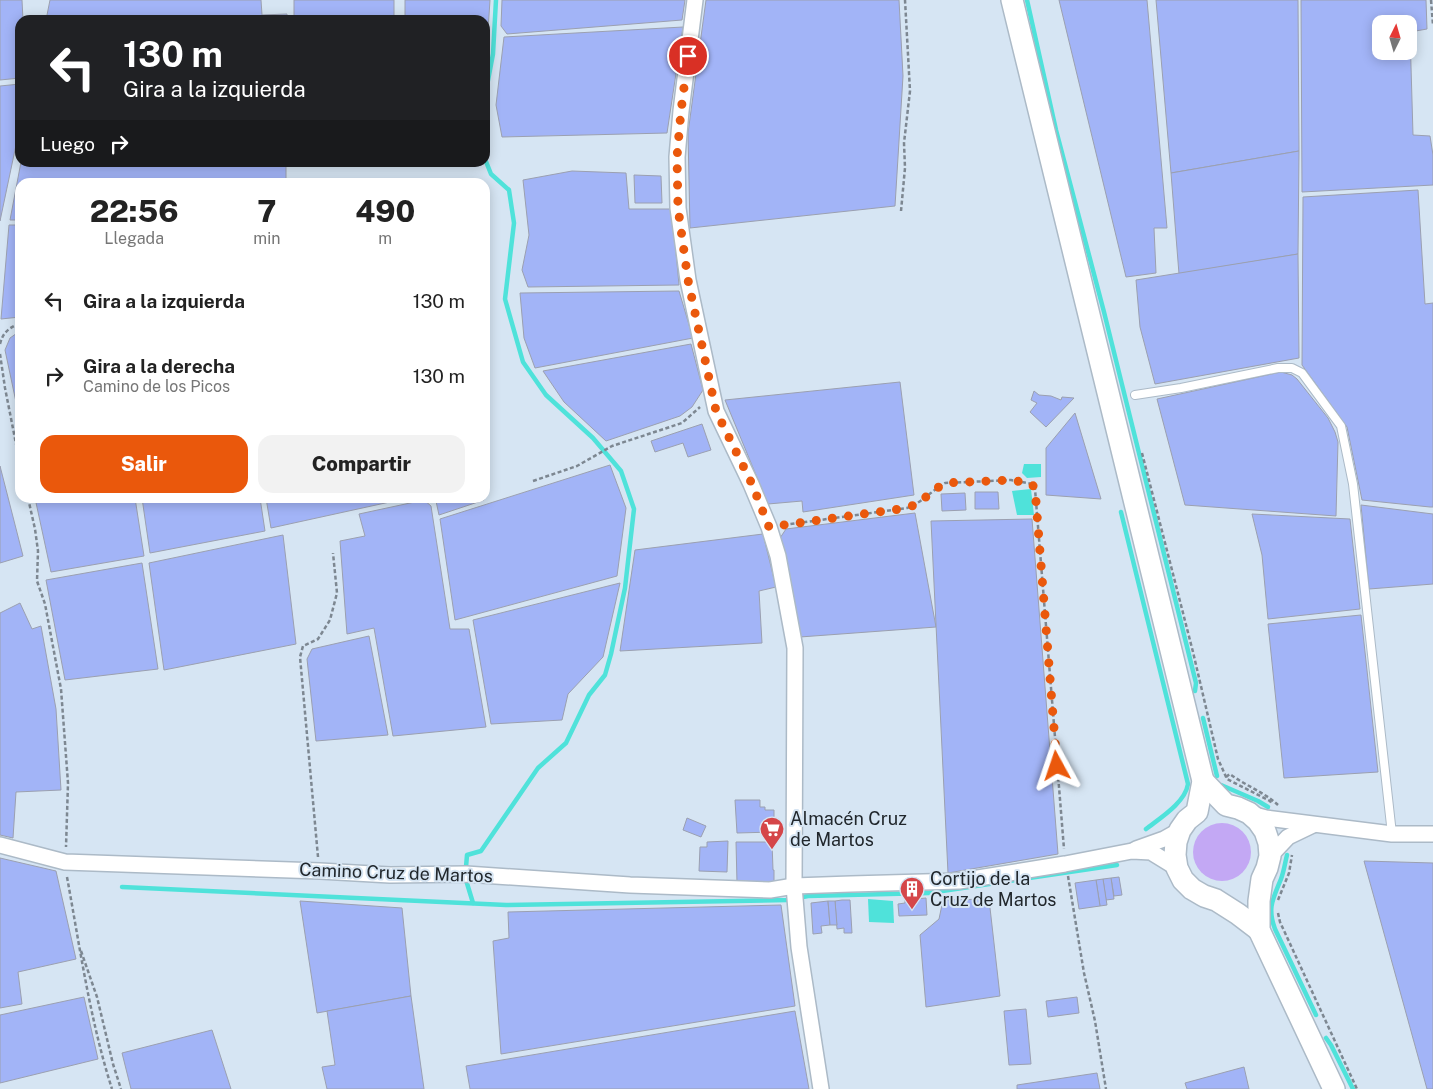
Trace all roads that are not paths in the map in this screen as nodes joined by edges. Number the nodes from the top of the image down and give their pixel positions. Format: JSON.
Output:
{"nodes":[{"id":1,"x":695,"y":0,"type":"edge"},
{"id":2,"x":1012,"y":0,"type":"edge"},
{"id":3,"x":1135,"y":395,"type":"dead end"},
{"id":4,"x":1203,"y":781,"type":"junction"},
{"id":5,"x":1249,"y":813,"type":"junction"},
{"id":6,"x":1313,"y":825,"type":"junction"},
{"id":7,"x":1180,"y":830,"type":"junction"},
{"id":8,"x":1392,"y":834,"type":"junction"},
{"id":9,"x":1433,"y":834,"type":"edge"},
{"id":10,"x":0,"y":845,"type":"edge"},
{"id":11,"x":1132,"y":851,"type":"junction"},
{"id":12,"x":1270,"y":856,"type":"junction"},
{"id":13,"x":1177,"y":868,"type":"junction"},
{"id":14,"x":1262,"y":880,"type":"junction"},
{"id":15,"x":795,"y":895,"type":"junction"},
{"id":16,"x":1216,"y":900,"type":"junction"},
{"id":17,"x":1259,"y":930,"type":"junction"},
{"id":18,"x":822,"y":1089,"type":"edge"},
{"id":19,"x":1334,"y":1089,"type":"edge"}],
"edges":[{"from":1,"to":15,"type":"street"},
{"from":2,"to":4,"type":"main road"},
{"from":3,"to":8,"type":"lane"},
{"from":4,"to":5,"type":"main road"},
{"from":4,"to":7,"type":"main road"},
{"from":5,"to":6,"type":"street"},
{"from":5,"to":12,"type":"main road"},
{"from":6,"to":8,"type":"street"},
{"from":6,"to":12,"type":"street"},
{"from":7,"to":11,"type":"street"},
{"from":7,"to":13,"type":"main road"},
{"from":8,"to":9,"type":"street"},
{"from":10,"to":15,"type":"street","name":"Camino Cruz de Martos"},
{"from":11,"to":13,"type":"street"},
{"from":11,"to":15,"type":"street","name":"Camino Cruz de Martos"},
{"from":12,"to":14,"type":"main road"},
{"from":13,"to":16,"type":"main road"},
{"from":14,"to":16,"type":"main road"},
{"from":14,"to":17,"type":"main road"},
{"from":15,"to":18,"type":"street"},
{"from":16,"to":17,"type":"main road"},
{"from":17,"to":19,"type":"main road"}]}
